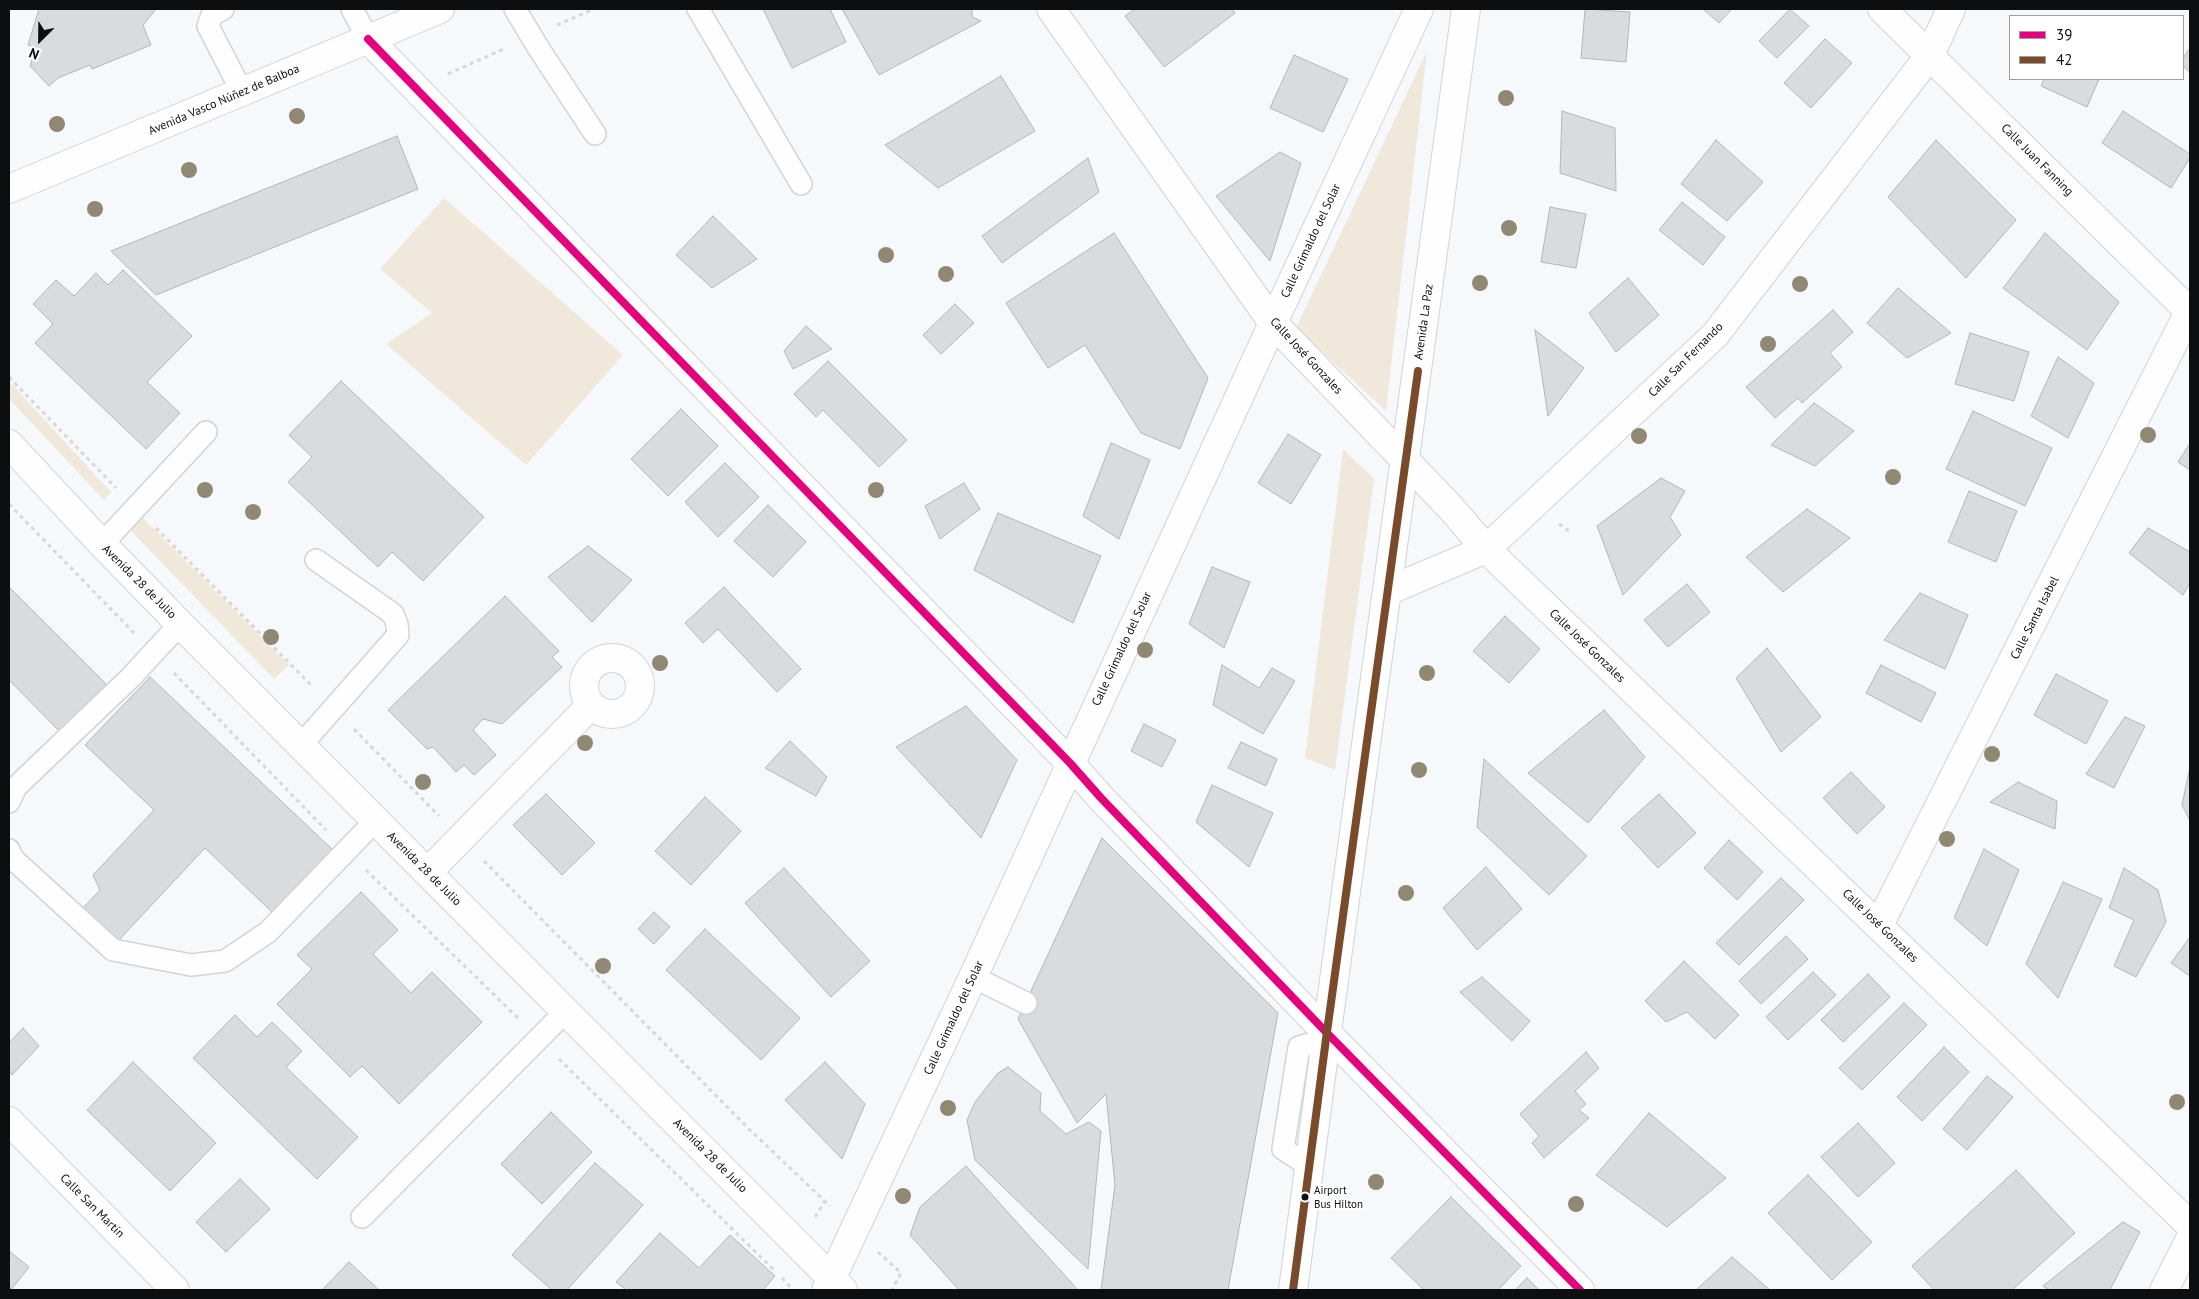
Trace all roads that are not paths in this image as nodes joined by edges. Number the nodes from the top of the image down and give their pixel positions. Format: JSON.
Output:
{"nodes":[{"id":1,"x":223,"y":9,"type":"edge"},
{"id":2,"x":352,"y":9,"type":"edge"},
{"id":3,"x":440,"y":9,"type":"edge"},
{"id":4,"x":515,"y":9,"type":"edge"},
{"id":5,"x":698,"y":9,"type":"edge"},
{"id":6,"x":1051,"y":9,"type":"edge"},
{"id":7,"x":1420,"y":9,"type":"edge"},
{"id":8,"x":1466,"y":9,"type":"edge"},
{"id":9,"x":1882,"y":9,"type":"edge"},
{"id":10,"x":1951,"y":9,"type":"edge"},
{"id":11,"x":368,"y":39,"type":"junction"},
{"id":12,"x":1930,"y":55,"type":"junction"},
{"id":13,"x":242,"y":92,"type":"junction"},
{"id":14,"x":595,"y":134,"type":"dead end"},
{"id":15,"x":801,"y":184,"type":"dead end"},
{"id":16,"x":11,"y":190,"type":"edge"},
{"id":17,"x":2190,"y":311,"type":"edge"},
{"id":18,"x":1273,"y":323,"type":"junction"},
{"id":19,"x":206,"y":432,"type":"dead end"},
{"id":20,"x":9,"y":444,"type":"edge"},
{"id":21,"x":1406,"y":461,"type":"junction"},
{"id":22,"x":102,"y":544,"type":"junction"},
{"id":23,"x":1486,"y":549,"type":"junction"},
{"id":24,"x":316,"y":560,"type":"dead end"},
{"id":25,"x":1388,"y":591,"type":"junction"},
{"id":26,"x":180,"y":624,"type":"junction"},
{"id":27,"x":591,"y":705,"type":"dead end"},
{"id":28,"x":301,"y":745,"type":"junction"},
{"id":29,"x":1070,"y":763,"type":"junction"},
{"id":30,"x":9,"y":802,"type":"edge"},
{"id":31,"x":376,"y":820,"type":"junction"},
{"id":32,"x":9,"y":850,"type":"edge"},
{"id":33,"x":428,"y":872,"type":"junction"},
{"id":34,"x":1879,"y":925,"type":"junction"},
{"id":35,"x":973,"y":977,"type":"junction"},
{"id":36,"x":1026,"y":1003,"type":"dead end"},
{"id":37,"x":566,"y":1011,"type":"junction"},
{"id":38,"x":1326,"y":1035,"type":"junction"},
{"id":39,"x":9,"y":1121,"type":"edge"},
{"id":40,"x":362,"y":1217,"type":"dead end"},
{"id":41,"x":2190,"y":1225,"type":"edge"},
{"id":42,"x":2190,"y":1239,"type":"edge"},
{"id":43,"x":833,"y":1286,"type":"edge"},
{"id":44,"x":175,"y":1290,"type":"edge"},
{"id":45,"x":1294,"y":1290,"type":"edge"},
{"id":46,"x":1580,"y":1290,"type":"edge"},
{"id":47,"x":2164,"y":1290,"type":"edge"}],
"edges":[{"from":1,"to":13,"type":"lane"},
{"from":2,"to":11,"type":"lane"},
{"from":3,"to":11,"type":"street","name":"Avenida Vasco Núñez de Balboa"},
{"from":4,"to":14,"type":"lane"},
{"from":5,"to":15,"type":"lane"},
{"from":6,"to":18,"type":"street","name":"Calle José Gonzales"},
{"from":7,"to":18,"type":"street","name":"Calle Grimaldo del Solar"},
{"from":8,"to":21,"type":"street","name":"Avenida La Paz"},
{"from":9,"to":12,"type":"street","name":"Calle Juan Fanning"},
{"from":10,"to":12,"type":"street","name":"Calle San Fernando"},
{"from":11,"to":13,"type":"street","name":"Avenida Vasco Núñez de Balboa"},
{"from":11,"to":29,"type":"street"},
{"from":12,"to":17,"type":"street","name":"Calle Juan Fanning"},
{"from":12,"to":23,"type":"street","name":"Calle San Fernando"},
{"from":13,"to":16,"type":"street","name":"Avenida Vasco Núñez de Balboa"},
{"from":17,"to":34,"type":"street","name":"Calle Santa Isabel"},
{"from":18,"to":21,"type":"street","name":"Calle José Gonzales"},
{"from":18,"to":29,"type":"street","name":"Calle Grimaldo del Solar"},
{"from":19,"to":22,"type":"lane"},
{"from":20,"to":22,"type":"street","name":"Avenida 28 de Julio"},
{"from":21,"to":23,"type":"street","name":"Calle José Gonzales"},
{"from":21,"to":25,"type":"street","name":"Avenida La Paz"},
{"from":22,"to":26,"type":"street","name":"Avenida 28 de Julio"},
{"from":23,"to":25,"type":"street","name":"Calle San Fernando"},
{"from":23,"to":34,"type":"street","name":"Calle José Gonzales"},
{"from":24,"to":28,"type":"lane"},
{"from":25,"to":38,"type":"street","name":"Avenida La Paz"},
{"from":26,"to":28,"type":"street","name":"Avenida 28 de Julio"},
{"from":26,"to":30,"type":"lane"},
{"from":27,"to":33,"type":"street"},
{"from":28,"to":31,"type":"street","name":"Avenida 28 de Julio"},
{"from":29,"to":35,"type":"street","name":"Calle Grimaldo del Solar"},
{"from":29,"to":38,"type":"street"},
{"from":31,"to":32,"type":"lane"},
{"from":31,"to":33,"type":"street","name":"Avenida 28 de Julio"},
{"from":33,"to":37,"type":"street","name":"Avenida 28 de Julio"},
{"from":34,"to":41,"type":"street","name":"Calle José Gonzales"},
{"from":35,"to":36,"type":"lane"},
{"from":35,"to":43,"type":"street","name":"Calle Grimaldo del Solar"},
{"from":37,"to":40,"type":"lane"},
{"from":37,"to":43,"type":"street","name":"Avenida 28 de Julio"},
{"from":38,"to":45,"type":"street","name":"Avenida La Paz"},
{"from":38,"to":46,"type":"street"},
{"from":39,"to":44,"type":"street","name":"Calle San Martín"},
{"from":42,"to":47,"type":"street"}]}
